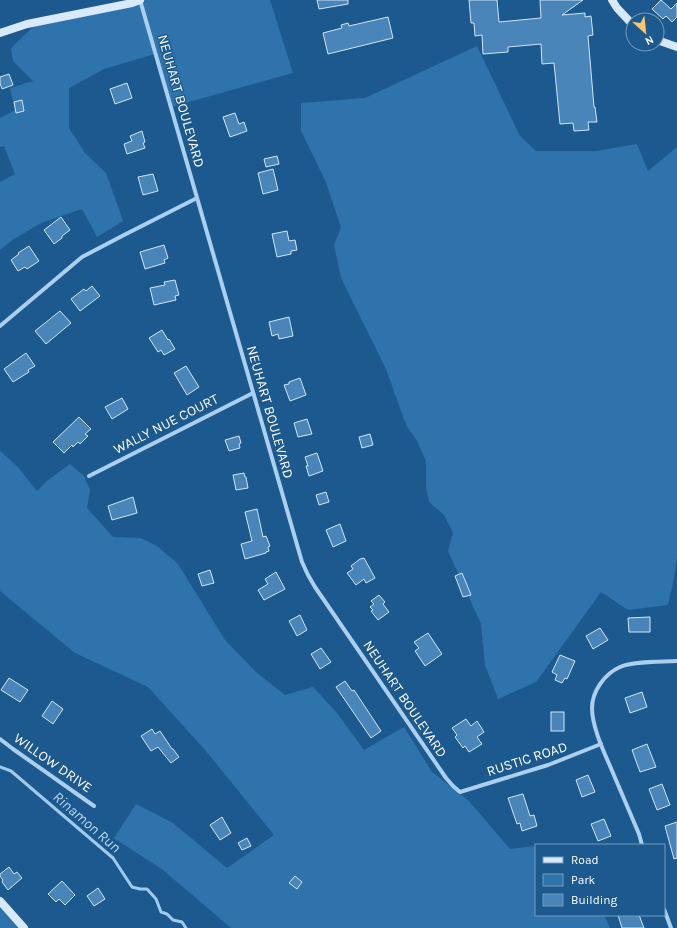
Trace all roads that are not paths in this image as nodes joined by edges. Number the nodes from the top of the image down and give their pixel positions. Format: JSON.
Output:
{"nodes":[{"id":1,"x":140,"y":0,"type":"edge"},
{"id":2,"x":612,"y":0,"type":"edge"},
{"id":3,"x":625,"y":16,"type":"edge"},
{"id":4,"x":0,"y":34,"type":"edge"},
{"id":5,"x":665,"y":42,"type":"edge"},
{"id":6,"x":677,"y":46,"type":"edge"},
{"id":7,"x":197,"y":198,"type":"junction"},
{"id":8,"x":0,"y":326,"type":"edge"},
{"id":9,"x":253,"y":393,"type":"junction"},
{"id":10,"x":89,"y":476,"type":"dead end"},
{"id":11,"x":677,"y":661,"type":"edge"},
{"id":12,"x":0,"y":739,"type":"edge"},
{"id":13,"x":601,"y":744,"type":"junction"},
{"id":14,"x":460,"y":792,"type":"joint"},
{"id":15,"x":94,"y":806,"type":"dead end"},
{"id":16,"x":642,"y":844,"type":"edge"},
{"id":17,"x":0,"y":900,"type":"edge"},
{"id":18,"x":665,"y":912,"type":"edge"},
{"id":19,"x":24,"y":928,"type":"edge"},
{"id":20,"x":671,"y":928,"type":"edge"}],
"edges":[{"from":1,"to":4,"type":"street"},
{"from":1,"to":7,"type":"street","name":"NEUHART BOULEVARD"},
{"from":2,"to":3,"type":"street"},
{"from":5,"to":6,"type":"street"},
{"from":7,"to":8,"type":"street"},
{"from":7,"to":9,"type":"street","name":"NEUHART BOULEVARD"},
{"from":9,"to":10,"type":"street","name":"WALLY NUE COURT"},
{"from":9,"to":14,"type":"street","name":"NEUHART BOULEVARD"},
{"from":11,"to":13,"type":"street"},
{"from":12,"to":15,"type":"street","name":"WILLOW DRIVE"},
{"from":13,"to":14,"type":"street","name":"RUSTIC ROAD"},
{"from":13,"to":16,"type":"street"},
{"from":17,"to":19,"type":"street"},
{"from":18,"to":20,"type":"street"}]}
